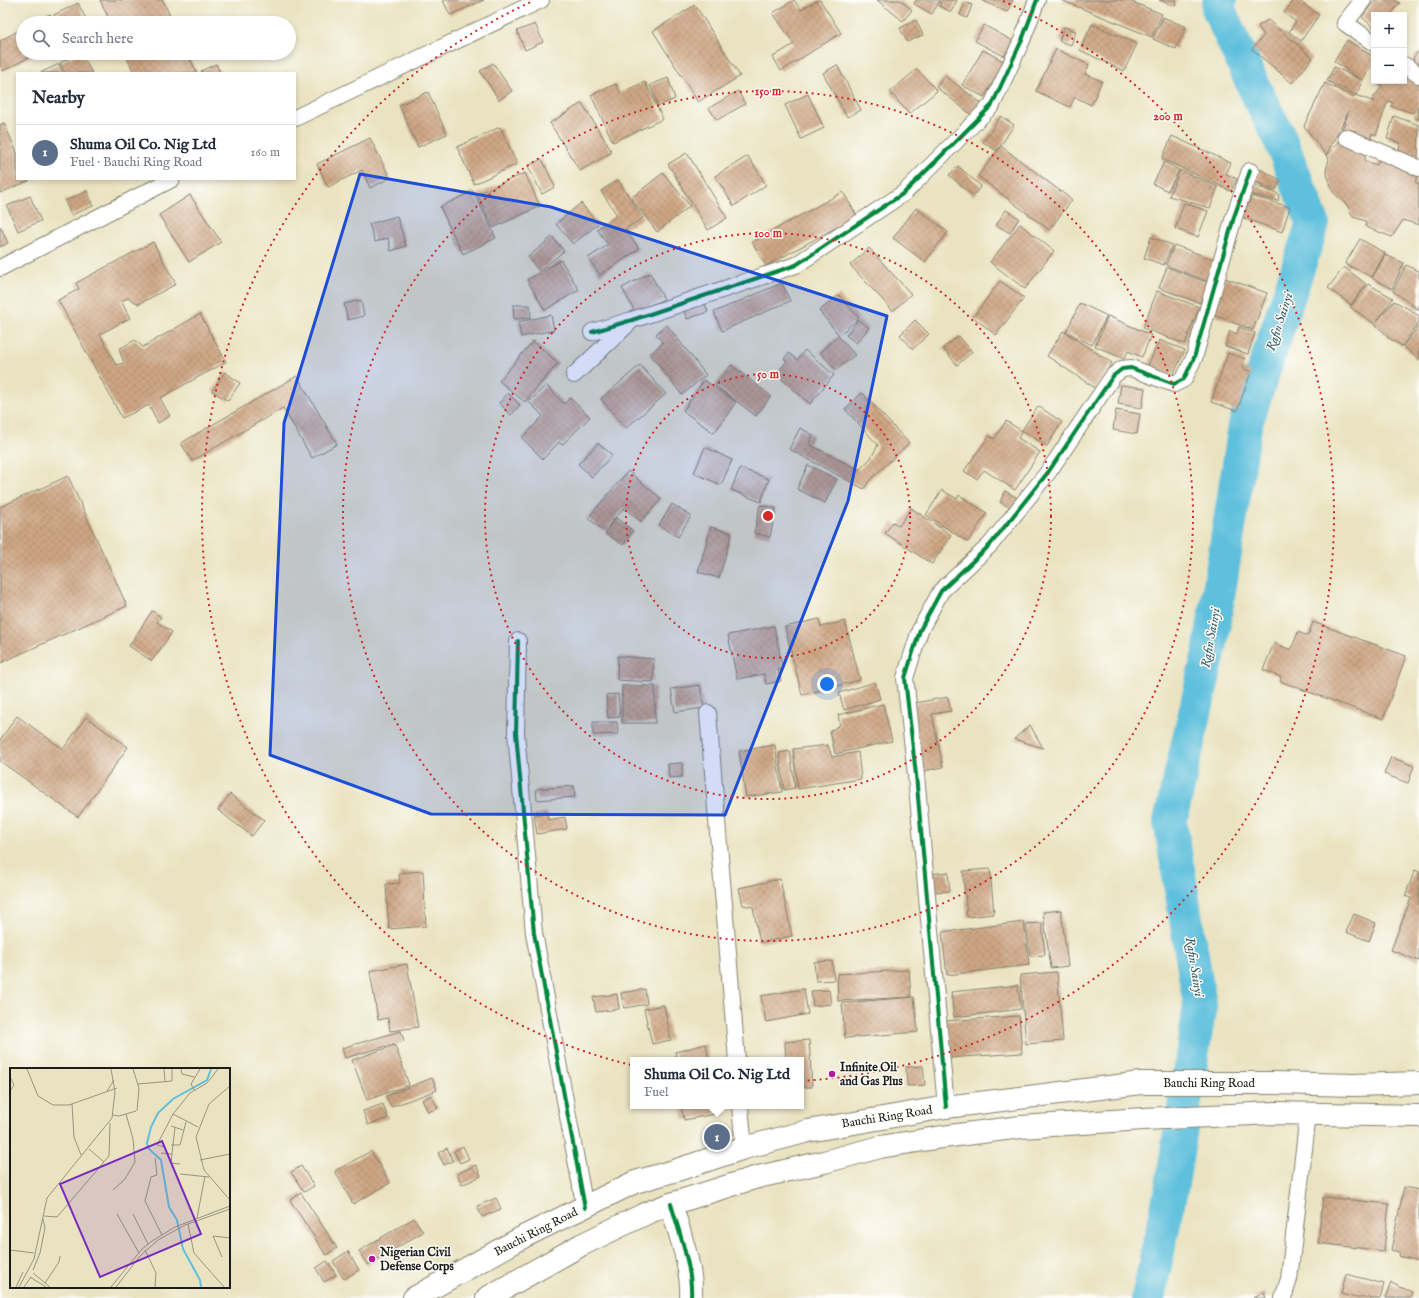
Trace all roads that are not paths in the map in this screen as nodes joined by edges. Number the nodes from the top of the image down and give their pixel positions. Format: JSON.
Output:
{"nodes":[{"id":1,"x":540,"y":0,"type":"edge"},
{"id":2,"x":1037,"y":0,"type":"edge"},
{"id":3,"x":1363,"y":0,"type":"edge"},
{"id":4,"x":1371,"y":41,"type":"edge"},
{"id":5,"x":1407,"y":67,"type":"edge"},
{"id":6,"x":1419,"y":75,"type":"edge"},
{"id":7,"x":296,"y":118,"type":"edge"},
{"id":8,"x":1346,"y":137,"type":"dead end"},
{"id":9,"x":1419,"y":168,"type":"edge"},
{"id":10,"x":1250,"y":171,"type":"dead end"},
{"id":11,"x":170,"y":180,"type":"edge"},
{"id":12,"x":0,"y":268,"type":"edge"},
{"id":13,"x":632,"y":320,"type":"junction"},
{"id":14,"x":592,"y":332,"type":"dead end"},
{"id":15,"x":574,"y":375,"type":"dead end"},
{"id":16,"x":518,"y":641,"type":"dead end"},
{"id":17,"x":708,"y":713,"type":"dead end"},
{"id":18,"x":737,"y":1057,"type":"edge"},
{"id":19,"x":1419,"y":1083,"type":"edge"},
{"id":20,"x":946,"y":1107,"type":"junction"},
{"id":21,"x":740,"y":1109,"type":"edge"},
{"id":22,"x":1308,"y":1114,"type":"junction"},
{"id":23,"x":1419,"y":1116,"type":"edge"},
{"id":24,"x":744,"y":1148,"type":"junction"},
{"id":25,"x":671,"y":1204,"type":"junction"},
{"id":26,"x":585,"y":1208,"type":"junction"},
{"id":27,"x":414,"y":1298,"type":"edge"},
{"id":28,"x":487,"y":1298,"type":"edge"},
{"id":29,"x":691,"y":1298,"type":"edge"},
{"id":30,"x":1283,"y":1298,"type":"edge"}],
"edges":[{"from":1,"to":7,"type":"street"},
{"from":2,"to":13,"type":"street"},
{"from":3,"to":4,"type":"street"},
{"from":5,"to":6,"type":"street"},
{"from":8,"to":9,"type":"street"},
{"from":10,"to":20,"type":"street"},
{"from":11,"to":12,"type":"street"},
{"from":13,"to":14,"type":"street"},
{"from":13,"to":15,"type":"street"},
{"from":16,"to":26,"type":"street"},
{"from":17,"to":18,"type":"street"},
{"from":19,"to":20,"type":"main road","name":"Bauchi Ring Road"},
{"from":20,"to":24,"type":"main road","name":"Bauchi Ring Road"},
{"from":21,"to":24,"type":"street"},
{"from":22,"to":23,"type":"main road"},
{"from":22,"to":25,"type":"main road"},
{"from":22,"to":30,"type":"street"},
{"from":24,"to":26,"type":"main road","name":"Bauchi Ring Road"},
{"from":25,"to":28,"type":"main road"},
{"from":25,"to":29,"type":"main road"},
{"from":26,"to":27,"type":"main road","name":"Bauchi Ring Road"}]}
